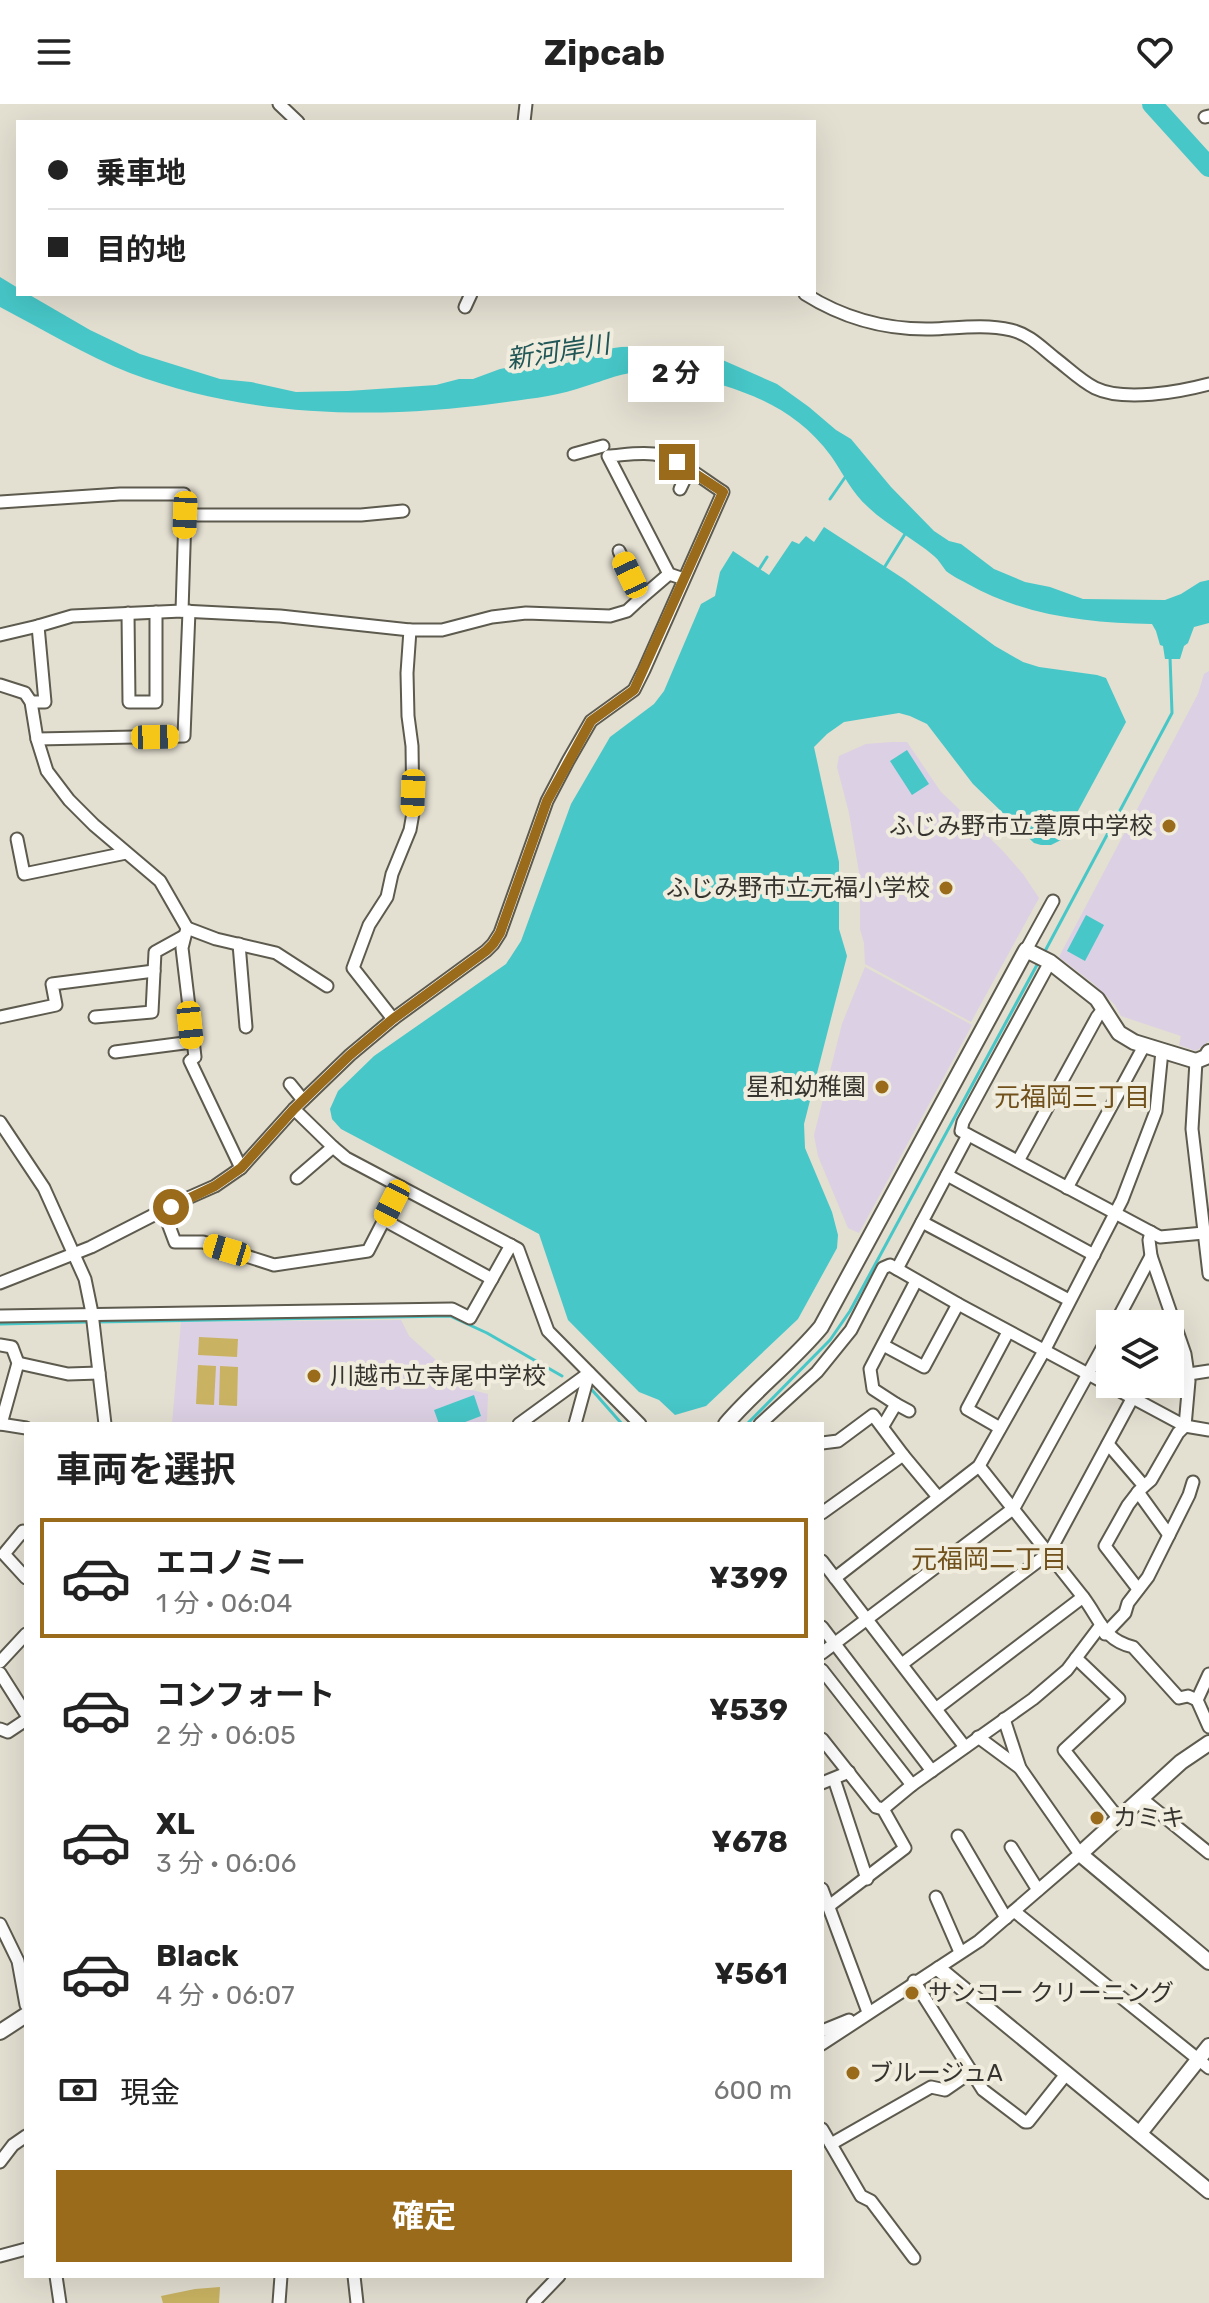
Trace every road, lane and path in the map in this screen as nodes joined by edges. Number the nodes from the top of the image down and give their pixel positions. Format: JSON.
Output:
{"nodes":[{"id":1,"x":279,"y":104,"type":"edge"},
{"id":2,"x":296,"y":120,"type":"edge"},
{"id":3,"x":470,"y":296,"type":"edge"},
{"id":4,"x":808,"y":296,"type":"edge"},
{"id":5,"x":465,"y":307,"type":"dead end"},
{"id":6,"x":1209,"y":384,"type":"edge"},
{"id":7,"x":600,"y":431,"type":"dead end"},
{"id":8,"x":605,"y":451,"type":"junction"},
{"id":9,"x":574,"y":454,"type":"dead end"},
{"id":10,"x":689,"y":470,"type":"junction"},
{"id":11,"x":680,"y":489,"type":"dead end"},
{"id":12,"x":0,"y":502,"type":"edge"},
{"id":13,"x":403,"y":511,"type":"dead end"},
{"id":14,"x":185,"y":515,"type":"junction"},
{"id":15,"x":619,"y":551,"type":"dead end"},
{"id":16,"x":669,"y":574,"type":"junction"},
{"id":17,"x":684,"y":579,"type":"junction"},
{"id":18,"x":641,"y":598,"type":"junction"},
{"id":19,"x":185,"y":611,"type":"junction"},
{"id":20,"x":156,"y":612,"type":"junction"},
{"id":21,"x":128,"y":613,"type":"junction"},
{"id":22,"x":38,"y":626,"type":"junction"},
{"id":23,"x":410,"y":630,"type":"junction"},
{"id":24,"x":1,"y":638,"type":"edge"},
{"id":25,"x":0,"y":685,"type":"edge"},
{"id":26,"x":31,"y":702,"type":"junction"},
{"id":27,"x":37,"y":739,"type":"junction"},
{"id":28,"x":17,"y":839,"type":"dead end"},
{"id":29,"x":126,"y":853,"type":"junction"},
{"id":30,"x":1053,"y":901,"type":"dead end"},
{"id":31,"x":186,"y":932,"type":"junction"},
{"id":32,"x":239,"y":944,"type":"junction"},
{"id":33,"x":1026,"y":950,"type":"junction"},
{"id":34,"x":1050,"y":962,"type":"junction"},
{"id":35,"x":154,"y":971,"type":"junction"},
{"id":36,"x":327,"y":986,"type":"dead end"},
{"id":37,"x":1104,"y":1008,"type":"junction"},
{"id":38,"x":0,"y":1017,"type":"edge"},
{"id":39,"x":95,"y":1017,"type":"dead end"},
{"id":40,"x":393,"y":1019,"type":"junction"},
{"id":41,"x":246,"y":1027,"type":"dead end"},
{"id":42,"x":192,"y":1042,"type":"junction"},
{"id":43,"x":1144,"y":1046,"type":"junction"},
{"id":44,"x":1162,"y":1051,"type":"junction"},
{"id":45,"x":115,"y":1052,"type":"dead end"},
{"id":46,"x":1204,"y":1058,"type":"edge"},
{"id":47,"x":290,"y":1084,"type":"dead end"},
{"id":48,"x":299,"y":1105,"type":"junction"},
{"id":49,"x":0,"y":1122,"type":"edge"},
{"id":50,"x":968,"y":1135,"type":"junction"},
{"id":51,"x":333,"y":1147,"type":"junction"},
{"id":52,"x":1018,"y":1161,"type":"junction"},
{"id":53,"x":241,"y":1168,"type":"junction"},
{"id":54,"x":947,"y":1175,"type":"junction"},
{"id":55,"x":297,"y":1178,"type":"dead end"},
{"id":56,"x":401,"y":1187,"type":"junction"},
{"id":57,"x":1067,"y":1188,"type":"junction"},
{"id":58,"x":163,"y":1210,"type":"junction"},
{"id":59,"x":1116,"y":1213,"type":"junction"},
{"id":60,"x":384,"y":1220,"type":"junction"},
{"id":61,"x":922,"y":1222,"type":"junction"},
{"id":62,"x":1151,"y":1232,"type":"junction"},
{"id":63,"x":1204,"y":1233,"type":"junction"},
{"id":64,"x":511,"y":1245,"type":"junction"},
{"id":65,"x":74,"y":1254,"type":"junction"},
{"id":66,"x":1094,"y":1255,"type":"junction"},
{"id":67,"x":1151,"y":1256,"type":"junction"},
{"id":68,"x":897,"y":1269,"type":"junction"},
{"id":69,"x":1209,"y":1274,"type":"edge"},
{"id":70,"x":492,"y":1279,"type":"junction"},
{"id":71,"x":916,"y":1281,"type":"junction"},
{"id":72,"x":0,"y":1283,"type":"edge"},
{"id":73,"x":1069,"y":1300,"type":"junction"},
{"id":74,"x":958,"y":1304,"type":"junction"},
{"id":75,"x":1122,"y":1310,"type":"edge"},
{"id":76,"x":1167,"y":1310,"type":"edge"},
{"id":77,"x":92,"y":1313,"type":"junction"},
{"id":78,"x":0,"y":1316,"type":"edge"},
{"id":79,"x":1008,"y":1332,"type":"junction"},
{"id":80,"x":0,"y":1345,"type":"edge"},
{"id":81,"x":883,"y":1345,"type":"junction"},
{"id":82,"x":1044,"y":1351,"type":"junction"},
{"id":83,"x":1184,"y":1352,"type":"edge"},
{"id":84,"x":1096,"y":1359,"type":"edge"},
{"id":85,"x":18,"y":1363,"type":"junction"},
{"id":86,"x":1209,"y":1371,"type":"edge"},
{"id":87,"x":99,"y":1373,"type":"junction"},
{"id":88,"x":589,"y":1373,"type":"junction"},
{"id":89,"x":1088,"y":1374,"type":"junction"},
{"id":90,"x":1189,"y":1374,"type":"junction"},
{"id":91,"x":1133,"y":1399,"type":"junction"},
{"id":92,"x":896,"y":1404,"type":"junction"},
{"id":93,"x":909,"y":1411,"type":"dead end"},
{"id":94,"x":105,"y":1422,"type":"edge"},
{"id":95,"x":522,"y":1422,"type":"edge"},
{"id":96,"x":576,"y":1422,"type":"edge"},
{"id":97,"x":638,"y":1422,"type":"edge"},
{"id":98,"x":728,"y":1422,"type":"edge"},
{"id":99,"x":762,"y":1422,"type":"edge"},
{"id":100,"x":1,"y":1424,"type":"edge"},
{"id":101,"x":883,"y":1426,"type":"junction"},
{"id":102,"x":1185,"y":1426,"type":"junction"},
{"id":103,"x":24,"y":1428,"type":"edge"},
{"id":104,"x":1000,"y":1428,"type":"junction"},
{"id":105,"x":1209,"y":1430,"type":"edge"},
{"id":106,"x":824,"y":1443,"type":"edge"},
{"id":107,"x":1108,"y":1444,"type":"junction"},
{"id":108,"x":903,"y":1455,"type":"junction"},
{"id":109,"x":979,"y":1466,"type":"junction"},
{"id":110,"x":1193,"y":1482,"type":"dead end"},
{"id":111,"x":1141,"y":1489,"type":"junction"},
{"id":112,"x":938,"y":1497,"type":"junction"},
{"id":113,"x":1014,"y":1508,"type":"junction"},
{"id":114,"x":824,"y":1512,"type":"edge"},
{"id":115,"x":24,"y":1532,"type":"edge"},
{"id":116,"x":1169,"y":1535,"type":"junction"},
{"id":117,"x":1049,"y":1553,"type":"junction"},
{"id":118,"x":824,"y":1564,"type":"edge"},
{"id":119,"x":24,"y":1576,"type":"edge"},
{"id":120,"x":835,"y":1578,"type":"junction"},
{"id":121,"x":1138,"y":1589,"type":"junction"},
{"id":122,"x":1083,"y":1597,"type":"junction"},
{"id":123,"x":867,"y":1619,"type":"junction"},
{"id":124,"x":1103,"y":1629,"type":"junction"},
{"id":125,"x":824,"y":1630,"type":"edge"},
{"id":126,"x":24,"y":1636,"type":"edge"},
{"id":127,"x":835,"y":1644,"type":"junction"},
{"id":128,"x":824,"y":1652,"type":"edge"},
{"id":129,"x":1076,"y":1658,"type":"junction"},
{"id":130,"x":0,"y":1662,"type":"edge"},
{"id":131,"x":902,"y":1664,"type":"junction"},
{"id":132,"x":824,"y":1672,"type":"edge"},
{"id":133,"x":0,"y":1673,"type":"edge"},
{"id":134,"x":1209,"y":1674,"type":"edge"},
{"id":135,"x":1197,"y":1700,"type":"junction"},
{"id":136,"x":937,"y":1708,"type":"junction"},
{"id":137,"x":24,"y":1714,"type":"edge"},
{"id":138,"x":24,"y":1719,"type":"edge"},
{"id":139,"x":1004,"y":1719,"type":"junction"},
{"id":140,"x":1209,"y":1727,"type":"edge"},
{"id":141,"x":0,"y":1729,"type":"edge"},
{"id":142,"x":978,"y":1737,"type":"junction"},
{"id":143,"x":824,"y":1741,"type":"edge"},
{"id":144,"x":1208,"y":1746,"type":"edge"},
{"id":145,"x":965,"y":1747,"type":"junction"},
{"id":146,"x":1020,"y":1768,"type":"junction"},
{"id":147,"x":849,"y":1772,"type":"junction"},
{"id":148,"x":922,"y":1778,"type":"junction"},
{"id":149,"x":834,"y":1779,"type":"junction"},
{"id":150,"x":824,"y":1782,"type":"edge"},
{"id":151,"x":1141,"y":1798,"type":"junction"},
{"id":152,"x":883,"y":1809,"type":"junction"},
{"id":153,"x":1119,"y":1819,"type":"junction"},
{"id":154,"x":958,"y":1836,"type":"dead end"},
{"id":155,"x":1011,"y":1847,"type":"dead end"},
{"id":156,"x":1209,"y":1853,"type":"edge"},
{"id":157,"x":1080,"y":1854,"type":"junction"},
{"id":158,"x":867,"y":1879,"type":"junction"},
{"id":159,"x":1038,"y":1890,"type":"junction"},
{"id":160,"x":824,"y":1894,"type":"edge"},
{"id":161,"x":936,"y":1897,"type":"dead end"},
{"id":162,"x":829,"y":1906,"type":"junction"},
{"id":163,"x":1010,"y":1914,"type":"junction"},
{"id":164,"x":0,"y":1924,"type":"edge"},
{"id":165,"x":960,"y":1952,"type":"junction"},
{"id":166,"x":1209,"y":1962,"type":"edge"},
{"id":167,"x":939,"y":1969,"type":"junction"},
{"id":168,"x":914,"y":1981,"type":"junction"},
{"id":169,"x":24,"y":1994,"type":"edge"},
{"id":170,"x":868,"y":2012,"type":"junction"},
{"id":171,"x":24,"y":2016,"type":"edge"},
{"id":172,"x":824,"y":2030,"type":"edge"},
{"id":173,"x":0,"y":2032,"type":"edge"},
{"id":174,"x":824,"y":2043,"type":"edge"},
{"id":175,"x":1209,"y":2046,"type":"edge"},
{"id":176,"x":1204,"y":2064,"type":"edge"},
{"id":177,"x":971,"y":2072,"type":"junction"},
{"id":178,"x":1067,"y":2073,"type":"junction"},
{"id":179,"x":824,"y":2132,"type":"edge"},
{"id":180,"x":1140,"y":2133,"type":"junction"},
{"id":181,"x":24,"y":2137,"type":"edge"},
{"id":182,"x":831,"y":2144,"type":"junction"},
{"id":183,"x":0,"y":2162,"type":"edge"},
{"id":184,"x":1209,"y":2191,"type":"edge"},
{"id":185,"x":24,"y":2250,"type":"edge"},
{"id":186,"x":0,"y":2256,"type":"edge"},
{"id":187,"x":914,"y":2258,"type":"dead end"},
{"id":188,"x":56,"y":2278,"type":"edge"},
{"id":189,"x":281,"y":2278,"type":"edge"},
{"id":190,"x":354,"y":2278,"type":"edge"},
{"id":191,"x":557,"y":2278,"type":"edge"},
{"id":192,"x":60,"y":2303,"type":"edge"},
{"id":193,"x":279,"y":2303,"type":"edge"},
{"id":194,"x":357,"y":2303,"type":"edge"},
{"id":195,"x":533,"y":2303,"type":"edge"}],
"edges":[{"from":1,"to":2,"type":"street"},
{"from":3,"to":5,"type":"street"},
{"from":4,"to":6,"type":"street"},
{"from":7,"to":8,"type":"street"},
{"from":8,"to":9,"type":"street"},
{"from":8,"to":10,"type":"street"},
{"from":8,"to":16,"type":"street"},
{"from":10,"to":11,"type":"street"},
{"from":10,"to":17,"type":"street"},
{"from":12,"to":14,"type":"street"},
{"from":13,"to":14,"type":"street"},
{"from":14,"to":19,"type":"street"},
{"from":15,"to":18,"type":"street"},
{"from":16,"to":17,"type":"street"},
{"from":16,"to":18,"type":"street"},
{"from":17,"to":40,"type":"street"},
{"from":18,"to":23,"type":"street"},
{"from":19,"to":20,"type":"street"},
{"from":19,"to":23,"type":"street"},
{"from":19,"to":27,"type":"street"},
{"from":20,"to":21,"type":"street"},
{"from":20,"to":21,"type":"street"},
{"from":21,"to":22,"type":"street"},
{"from":22,"to":24,"type":"street"},
{"from":22,"to":26,"type":"street"},
{"from":23,"to":40,"type":"street"},
{"from":25,"to":26,"type":"street"},
{"from":26,"to":27,"type":"street"},
{"from":27,"to":29,"type":"street"},
{"from":28,"to":29,"type":"street"},
{"from":29,"to":31,"type":"street"},
{"from":30,"to":33,"type":"street"},
{"from":31,"to":32,"type":"street"},
{"from":31,"to":35,"type":"street"},
{"from":31,"to":42,"type":"street"},
{"from":32,"to":36,"type":"street"},
{"from":32,"to":41,"type":"street"},
{"from":33,"to":34,"type":"street"},
{"from":33,"to":98,"type":"street"},
{"from":34,"to":37,"type":"street"},
{"from":34,"to":50,"type":"street"},
{"from":35,"to":38,"type":"street"},
{"from":35,"to":39,"type":"street"},
{"from":37,"to":43,"type":"street"},
{"from":37,"to":52,"type":"street"},
{"from":40,"to":48,"type":"street"},
{"from":42,"to":45,"type":"street"},
{"from":42,"to":53,"type":"street"},
{"from":43,"to":44,"type":"street"},
{"from":43,"to":57,"type":"street"},
{"from":44,"to":46,"type":"street"},
{"from":44,"to":59,"type":"street"},
{"from":46,"to":63,"type":"street"},
{"from":47,"to":48,"type":"street"},
{"from":48,"to":51,"type":"street"},
{"from":48,"to":53,"type":"street"},
{"from":49,"to":65,"type":"street"},
{"from":50,"to":52,"type":"street"},
{"from":50,"to":54,"type":"street"},
{"from":51,"to":55,"type":"street"},
{"from":51,"to":56,"type":"street"},
{"from":52,"to":57,"type":"street"},
{"from":53,"to":58,"type":"street"},
{"from":54,"to":61,"type":"street"},
{"from":54,"to":66,"type":"street"},
{"from":56,"to":60,"type":"street"},
{"from":56,"to":64,"type":"street"},
{"from":57,"to":59,"type":"street"},
{"from":58,"to":60,"type":"street"},
{"from":58,"to":65,"type":"street"},
{"from":59,"to":62,"type":"street"},
{"from":59,"to":66,"type":"street"},
{"from":60,"to":70,"type":"street"},
{"from":61,"to":68,"type":"street"},
{"from":61,"to":73,"type":"street"},
{"from":62,"to":63,"type":"street"},
{"from":62,"to":67,"type":"street"},
{"from":63,"to":69,"type":"street"},
{"from":64,"to":70,"type":"street"},
{"from":64,"to":88,"type":"street"},
{"from":65,"to":72,"type":"street"},
{"from":65,"to":77,"type":"street"},
{"from":66,"to":73,"type":"street"},
{"from":67,"to":75,"type":"street"},
{"from":67,"to":76,"type":"street"},
{"from":68,"to":71,"type":"street"},
{"from":68,"to":99,"type":"street"},
{"from":70,"to":77,"type":"street"},
{"from":71,"to":74,"type":"street"},
{"from":71,"to":81,"type":"street"},
{"from":73,"to":82,"type":"street"},
{"from":74,"to":79,"type":"street"},
{"from":74,"to":81,"type":"street"},
{"from":77,"to":78,"type":"street"},
{"from":77,"to":87,"type":"street"},
{"from":79,"to":82,"type":"street"},
{"from":79,"to":104,"type":"street"},
{"from":80,"to":85,"type":"street"},
{"from":81,"to":92,"type":"street"},
{"from":82,"to":89,"type":"street"},
{"from":82,"to":104,"type":"street"},
{"from":83,"to":90,"type":"street"},
{"from":84,"to":89,"type":"street"},
{"from":85,"to":87,"type":"street"},
{"from":85,"to":100,"type":"street"},
{"from":86,"to":90,"type":"street"},
{"from":87,"to":94,"type":"street"},
{"from":88,"to":95,"type":"street"},
{"from":88,"to":96,"type":"street"},
{"from":88,"to":97,"type":"street"},
{"from":89,"to":91,"type":"street"},
{"from":89,"to":113,"type":"street"},
{"from":90,"to":102,"type":"street"},
{"from":91,"to":102,"type":"street"},
{"from":91,"to":107,"type":"street"},
{"from":92,"to":93,"type":"street"},
{"from":92,"to":101,"type":"street"},
{"from":100,"to":103,"type":"street"},
{"from":101,"to":106,"type":"street"},
{"from":101,"to":108,"type":"street"},
{"from":102,"to":105,"type":"street"},
{"from":102,"to":111,"type":"street"},
{"from":104,"to":109,"type":"street"},
{"from":107,"to":111,"type":"street"},
{"from":107,"to":117,"type":"street"},
{"from":108,"to":112,"type":"street"},
{"from":108,"to":114,"type":"street"},
{"from":109,"to":112,"type":"street"},
{"from":109,"to":113,"type":"street"},
{"from":110,"to":116,"type":"street"},
{"from":111,"to":116,"type":"street"},
{"from":111,"to":121,"type":"street"},
{"from":112,"to":120,"type":"street"},
{"from":113,"to":117,"type":"street"},
{"from":113,"to":123,"type":"street"},
{"from":115,"to":119,"type":"street"},
{"from":116,"to":121,"type":"street"},
{"from":117,"to":122,"type":"street"},
{"from":117,"to":131,"type":"street"},
{"from":118,"to":120,"type":"street"},
{"from":120,"to":123,"type":"street"},
{"from":121,"to":124,"type":"street"},
{"from":122,"to":124,"type":"street"},
{"from":122,"to":136,"type":"street"},
{"from":123,"to":127,"type":"street"},
{"from":123,"to":131,"type":"street"},
{"from":124,"to":129,"type":"street"},
{"from":124,"to":135,"type":"street"},
{"from":125,"to":127,"type":"street"},
{"from":126,"to":130,"type":"street"},
{"from":127,"to":128,"type":"street"},
{"from":127,"to":148,"type":"street"},
{"from":129,"to":139,"type":"street"},
{"from":129,"to":153,"type":"street"},
{"from":131,"to":136,"type":"street"},
{"from":132,"to":148,"type":"street"},
{"from":133,"to":137,"type":"street"},
{"from":134,"to":135,"type":"street"},
{"from":135,"to":140,"type":"street"},
{"from":136,"to":145,"type":"street"},
{"from":138,"to":141,"type":"street"},
{"from":139,"to":142,"type":"street"},
{"from":139,"to":146,"type":"street"},
{"from":142,"to":145,"type":"street"},
{"from":142,"to":146,"type":"street"},
{"from":143,"to":147,"type":"street"},
{"from":144,"to":151,"type":"street"},
{"from":145,"to":148,"type":"street"},
{"from":146,"to":157,"type":"street"},
{"from":147,"to":149,"type":"street"},
{"from":147,"to":152,"type":"street"},
{"from":148,"to":152,"type":"street"},
{"from":149,"to":150,"type":"street"},
{"from":149,"to":158,"type":"street"},
{"from":151,"to":153,"type":"street"},
{"from":151,"to":156,"type":"street"},
{"from":152,"to":158,"type":"street"},
{"from":153,"to":157,"type":"street"},
{"from":154,"to":163,"type":"street"},
{"from":155,"to":159,"type":"street"},
{"from":157,"to":159,"type":"street"},
{"from":157,"to":166,"type":"street"},
{"from":158,"to":162,"type":"street"},
{"from":159,"to":163,"type":"street"},
{"from":160,"to":162,"type":"street"},
{"from":161,"to":165,"type":"street"},
{"from":162,"to":170,"type":"street"},
{"from":163,"to":165,"type":"street"},
{"from":163,"to":176,"type":"street"},
{"from":164,"to":169,"type":"street"},
{"from":165,"to":167,"type":"street"},
{"from":167,"to":168,"type":"street"},
{"from":167,"to":178,"type":"street"},
{"from":168,"to":170,"type":"street"},
{"from":168,"to":177,"type":"street"},
{"from":170,"to":172,"type":"street"},
{"from":170,"to":174,"type":"street"},
{"from":171,"to":173,"type":"street"},
{"from":175,"to":176,"type":"street"},
{"from":176,"to":180,"type":"street"},
{"from":177,"to":178,"type":"street"},
{"from":177,"to":182,"type":"street"},
{"from":178,"to":180,"type":"street"},
{"from":179,"to":182,"type":"street"},
{"from":180,"to":184,"type":"street"},
{"from":181,"to":183,"type":"street"},
{"from":182,"to":187,"type":"street"},
{"from":185,"to":186,"type":"street"},
{"from":188,"to":192,"type":"street"},
{"from":189,"to":193,"type":"street"},
{"from":190,"to":194,"type":"street"},
{"from":191,"to":195,"type":"street"}]}
